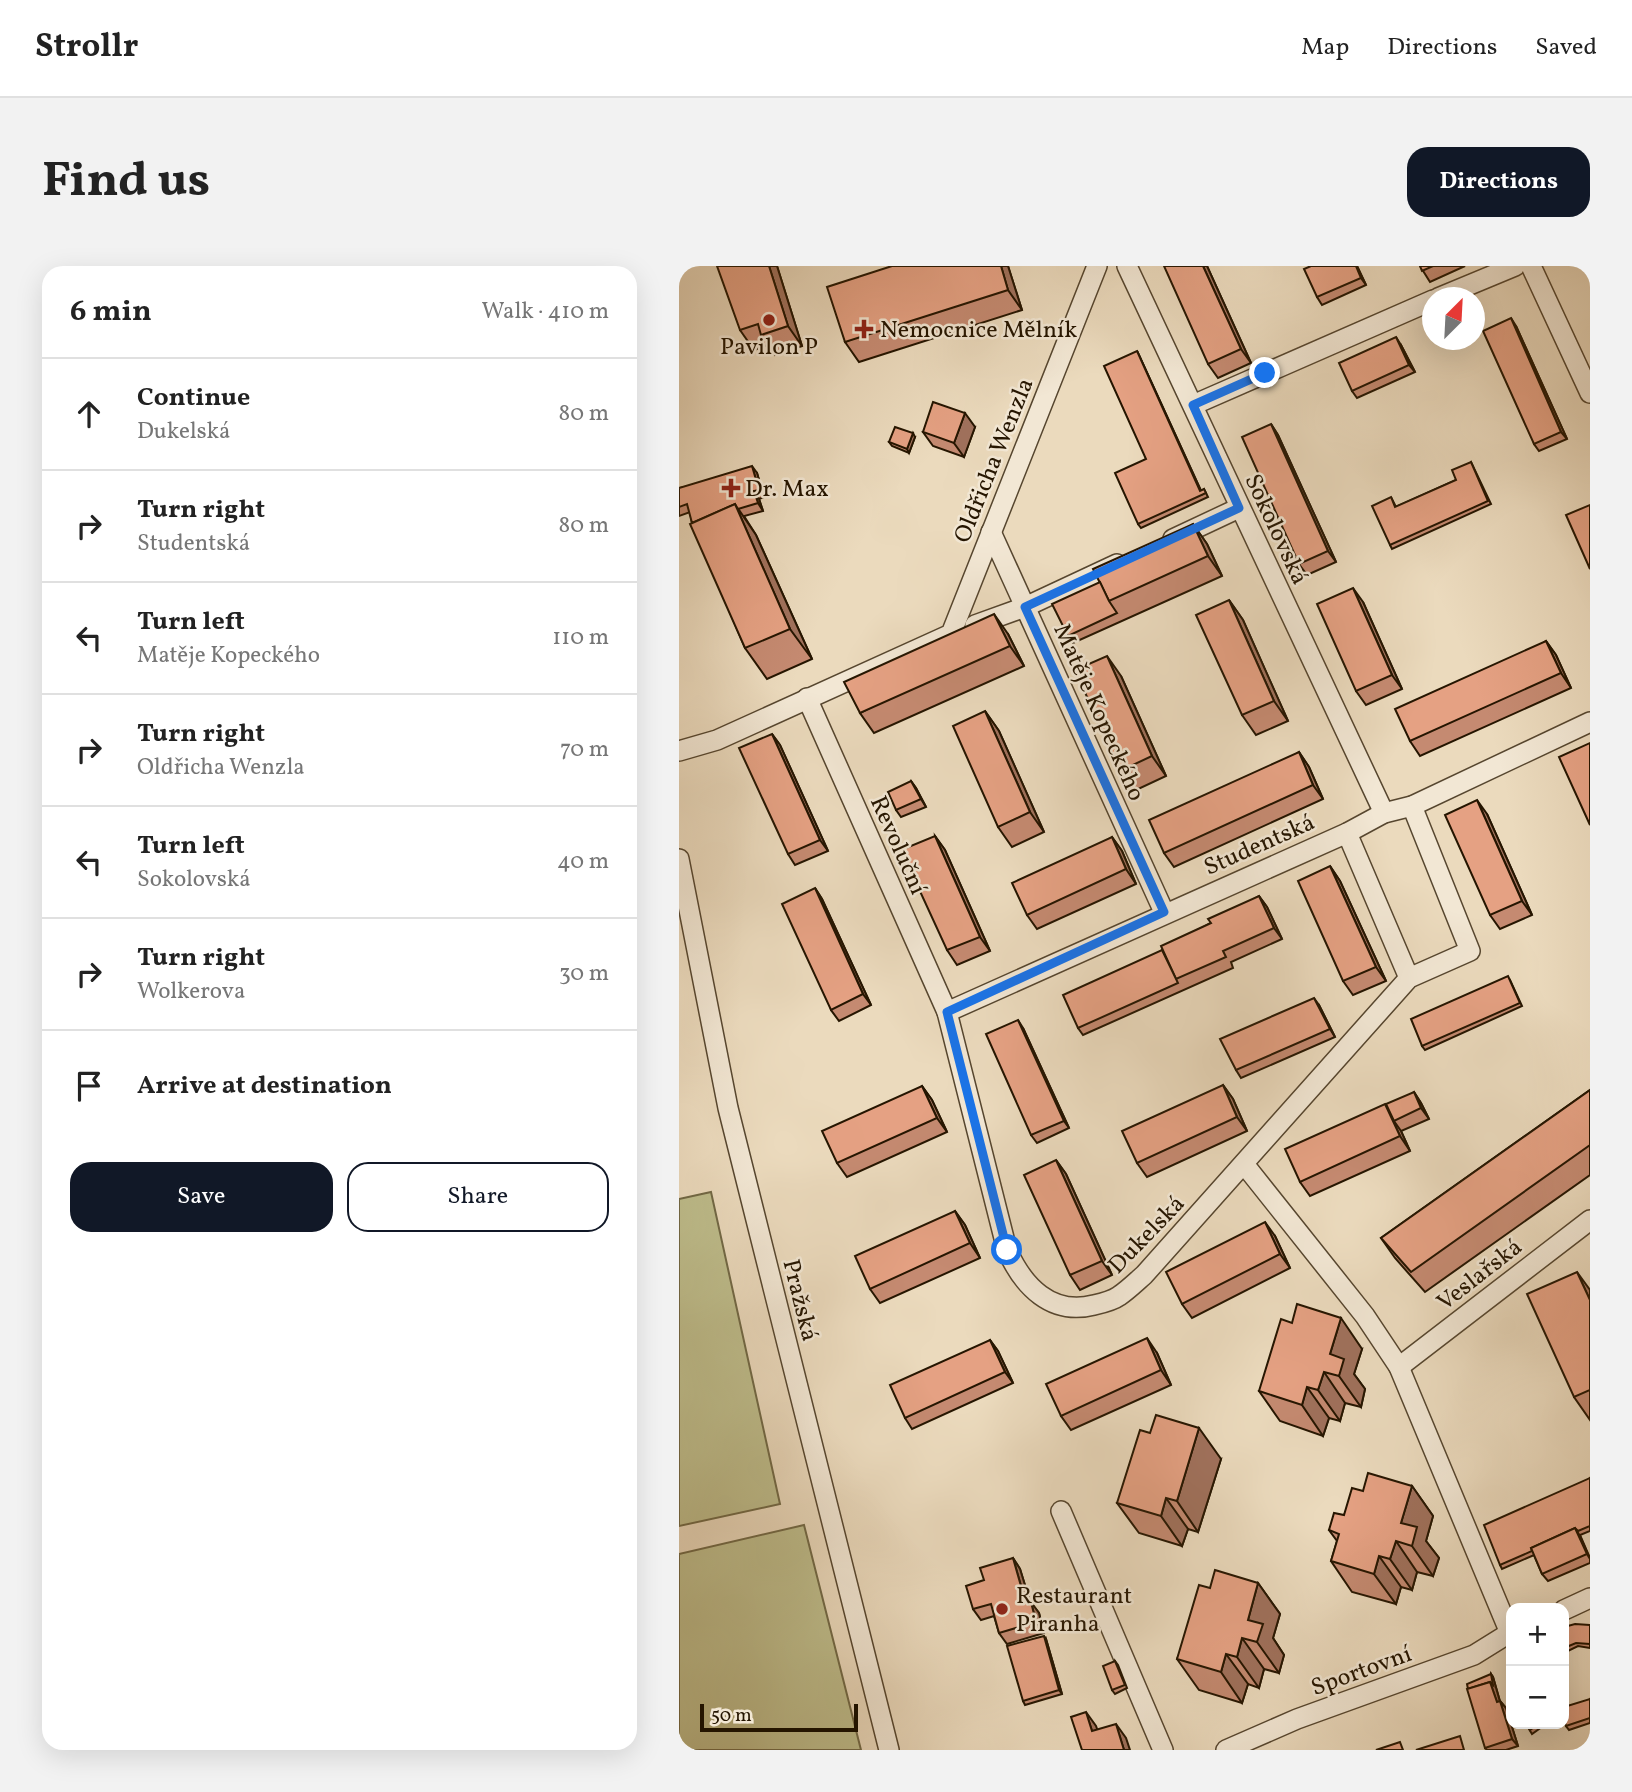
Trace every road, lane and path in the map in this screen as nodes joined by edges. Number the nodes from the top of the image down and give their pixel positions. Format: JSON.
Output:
{"nodes":[{"id":1,"x":1097,"y":266,"type":"edge"},
{"id":2,"x":1127,"y":266,"type":"edge"},
{"id":3,"x":1515,"y":266,"type":"edge"},
{"id":4,"x":1531,"y":266,"type":"edge"},
{"id":5,"x":1464,"y":287,"type":"edge"},
{"id":6,"x":1422,"y":305,"type":"edge"},
{"id":7,"x":1590,"y":393,"type":"edge"},
{"id":8,"x":1193,"y":405,"type":"junction"},
{"id":9,"x":1239,"y":508,"type":"junction"},
{"id":10,"x":992,"y":533,"type":"junction"},
{"id":11,"x":1157,"y":546,"type":"edge"},
{"id":12,"x":1133,"y":557,"type":"edge"},
{"id":13,"x":1025,"y":607,"type":"junction"},
{"id":14,"x":951,"y":634,"type":"junction"},
{"id":15,"x":807,"y":698,"type":"junction"},
{"id":16,"x":1590,"y":722,"type":"edge"},
{"id":17,"x":679,"y":751,"type":"edge"},
{"id":18,"x":1412,"y":806,"type":"junction"},
{"id":19,"x":1384,"y":813,"type":"junction"},
{"id":20,"x":1347,"y":833,"type":"junction"},
{"id":21,"x":679,"y":859,"type":"edge"},
{"id":22,"x":1164,"y":912,"type":"junction"},
{"id":23,"x":1409,"y":978,"type":"junction"},
{"id":24,"x":947,"y":1012,"type":"junction"},
{"id":25,"x":1244,"y":1164,"type":"junction"},
{"id":26,"x":1590,"y":1220,"type":"edge"},
{"id":27,"x":1399,"y":1367,"type":"junction"},
{"id":28,"x":1061,"y":1511,"type":"dead end"},
{"id":29,"x":1590,"y":1598,"type":"edge"},
{"id":30,"x":1569,"y":1608,"type":"edge"},
{"id":31,"x":1506,"y":1621,"type":"edge"},
{"id":32,"x":1506,"y":1636,"type":"edge"},
{"id":33,"x":890,"y":1750,"type":"edge"},
{"id":34,"x":1163,"y":1750,"type":"edge"},
{"id":35,"x":1226,"y":1750,"type":"edge"}],
"edges":[{"from":1,"to":10,"type":"street","name":"Oldřicha Wenzla"},
{"from":2,"to":8,"type":"street","name":"Sokolovská"},
{"from":3,"to":5,"type":"street"},
{"from":4,"to":7,"type":"street"},
{"from":6,"to":8,"type":"street"},
{"from":8,"to":9,"type":"street","name":"Sokolovská"},
{"from":9,"to":11,"type":"street"},
{"from":9,"to":19,"type":"street","name":"Sokolovská"},
{"from":10,"to":13,"type":"street","name":"Matěje Kopeckého"},
{"from":10,"to":14,"type":"street","name":"Oldřicha Wenzla"},
{"from":12,"to":13,"type":"street"},
{"from":13,"to":14,"type":"street"},
{"from":13,"to":22,"type":"street","name":"Matěje Kopeckého"},
{"from":14,"to":15,"type":"street"},
{"from":15,"to":17,"type":"street"},
{"from":15,"to":24,"type":"street","name":"Revoluční"},
{"from":16,"to":18,"type":"street","name":"Studentská"},
{"from":18,"to":19,"type":"street","name":"Studentská"},
{"from":18,"to":23,"type":"street"},
{"from":19,"to":20,"type":"street","name":"Studentská"},
{"from":20,"to":22,"type":"street","name":"Studentská"},
{"from":20,"to":23,"type":"street"},
{"from":21,"to":33,"type":"street","name":"Pražská"},
{"from":22,"to":24,"type":"street","name":"Studentská"},
{"from":23,"to":25,"type":"street","name":"Dukelská"},
{"from":24,"to":25,"type":"street","name":"Dukelská"},
{"from":25,"to":27,"type":"street","name":"Sportovní"},
{"from":26,"to":27,"type":"street","name":"Veslařská"},
{"from":27,"to":31,"type":"street","name":"Sportovní"},
{"from":28,"to":34,"type":"street"},
{"from":29,"to":30,"type":"street"},
{"from":32,"to":35,"type":"street","name":"Sportovní"}]}
